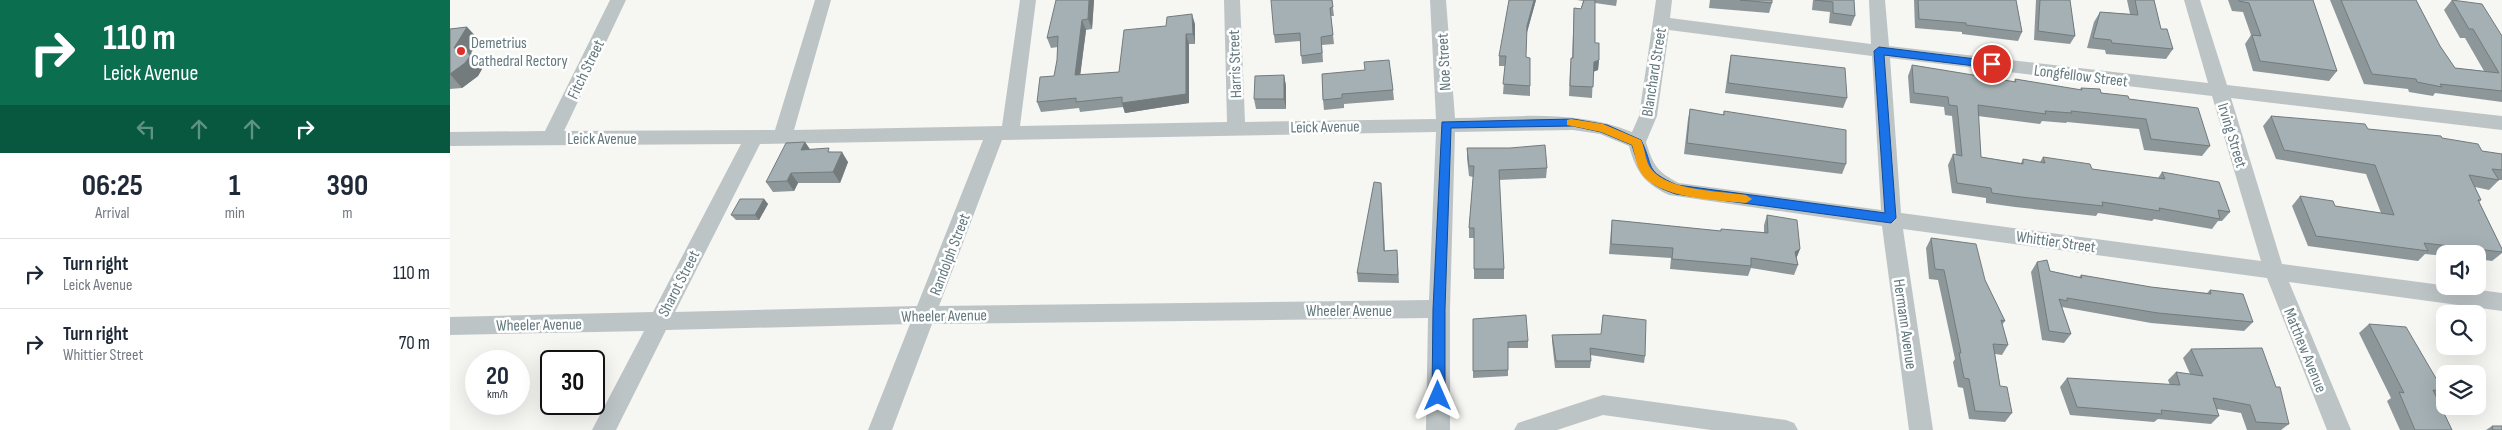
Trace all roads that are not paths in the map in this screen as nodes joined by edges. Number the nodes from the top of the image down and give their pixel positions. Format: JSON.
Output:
{"nodes":[{"id":1,"x":618,"y":0,"type":"edge"},
{"id":2,"x":823,"y":0,"type":"edge"},
{"id":3,"x":1028,"y":0,"type":"edge"},
{"id":4,"x":1232,"y":0,"type":"edge"},
{"id":5,"x":1438,"y":0,"type":"edge"},
{"id":6,"x":1664,"y":0,"type":"edge"},
{"id":7,"x":1877,"y":0,"type":"edge"},
{"id":8,"x":2192,"y":0,"type":"edge"},
{"id":9,"x":1661,"y":23,"type":"junction"},
{"id":10,"x":1879,"y":51,"type":"junction"},
{"id":11,"x":2220,"y":92,"type":"junction"},
{"id":12,"x":2502,"y":123,"type":"edge"},
{"id":13,"x":1446,"y":124,"type":"junction"},
{"id":14,"x":1236,"y":127,"type":"junction"},
{"id":15,"x":1003,"y":133,"type":"junction"},
{"id":16,"x":754,"y":137,"type":"junction"},
{"id":17,"x":782,"y":137,"type":"junction"},
{"id":18,"x":551,"y":138,"type":"junction"},
{"id":19,"x":450,"y":139,"type":"edge"},
{"id":20,"x":1637,"y":142,"type":"junction"},
{"id":21,"x":1891,"y":218,"type":"junction"},
{"id":22,"x":2274,"y":271,"type":"junction"},
{"id":23,"x":2502,"y":302,"type":"edge"},
{"id":24,"x":1439,"y":309,"type":"junction"},
{"id":25,"x":925,"y":315,"type":"junction"},
{"id":26,"x":658,"y":322,"type":"junction"},
{"id":27,"x":450,"y":326,"type":"edge"},
{"id":28,"x":604,"y":430,"type":"edge"},
{"id":29,"x":880,"y":430,"type":"edge"},
{"id":30,"x":1438,"y":430,"type":"edge"},
{"id":31,"x":1526,"y":430,"type":"edge"},
{"id":32,"x":1786,"y":430,"type":"edge"},
{"id":33,"x":1921,"y":430,"type":"edge"},
{"id":34,"x":2339,"y":430,"type":"edge"}],
"edges":[{"from":1,"to":18,"type":"street","name":"Fitch Street"},
{"from":2,"to":17,"type":"street"},
{"from":3,"to":15,"type":"street","name":"Randolph Street"},
{"from":4,"to":14,"type":"street","name":"Harris Street"},
{"from":5,"to":13,"type":"street","name":"Noe Street"},
{"from":6,"to":9,"type":"street","name":"Blanchard Street"},
{"from":7,"to":10,"type":"street","name":"Hermann Avenue"},
{"from":8,"to":11,"type":"street","name":"Irving Street"},
{"from":9,"to":10,"type":"street","name":"Longfellow Street"},
{"from":9,"to":20,"type":"street","name":"Blanchard Street"},
{"from":10,"to":11,"type":"street","name":"Longfellow Street"},
{"from":10,"to":21,"type":"street","name":"Hermann Avenue"},
{"from":11,"to":12,"type":"street","name":"Longfellow Street"},
{"from":11,"to":22,"type":"street","name":"Irving Street"},
{"from":13,"to":14,"type":"street","name":"Leick Avenue"},
{"from":13,"to":20,"type":"street","name":"Leick Avenue"},
{"from":13,"to":24,"type":"street","name":"Noe Street"},
{"from":14,"to":15,"type":"street","name":"Leick Avenue"},
{"from":15,"to":17,"type":"street","name":"Leick Avenue"},
{"from":15,"to":25,"type":"street","name":"Randolph Street"},
{"from":16,"to":17,"type":"street","name":"Leick Avenue"},
{"from":16,"to":18,"type":"street","name":"Leick Avenue"},
{"from":16,"to":26,"type":"street","name":"Sharot Street"},
{"from":18,"to":19,"type":"street","name":"Leick Avenue"},
{"from":20,"to":21,"type":"street","name":"Whittier Street"},
{"from":21,"to":22,"type":"street","name":"Whittier Street"},
{"from":21,"to":33,"type":"street","name":"Hermann Avenue"},
{"from":22,"to":23,"type":"street","name":"Whittier Street"},
{"from":22,"to":34,"type":"street","name":"Matthew Avenue"},
{"from":24,"to":25,"type":"street","name":"Wheeler Avenue"},
{"from":24,"to":30,"type":"street","name":"Noe Street"},
{"from":25,"to":26,"type":"street","name":"Wheeler Avenue"},
{"from":25,"to":29,"type":"street","name":"Randolph Street"},
{"from":26,"to":27,"type":"street","name":"Wheeler Avenue"},
{"from":26,"to":28,"type":"street","name":"Sharot Street"},
{"from":31,"to":32,"type":"street"}]}
